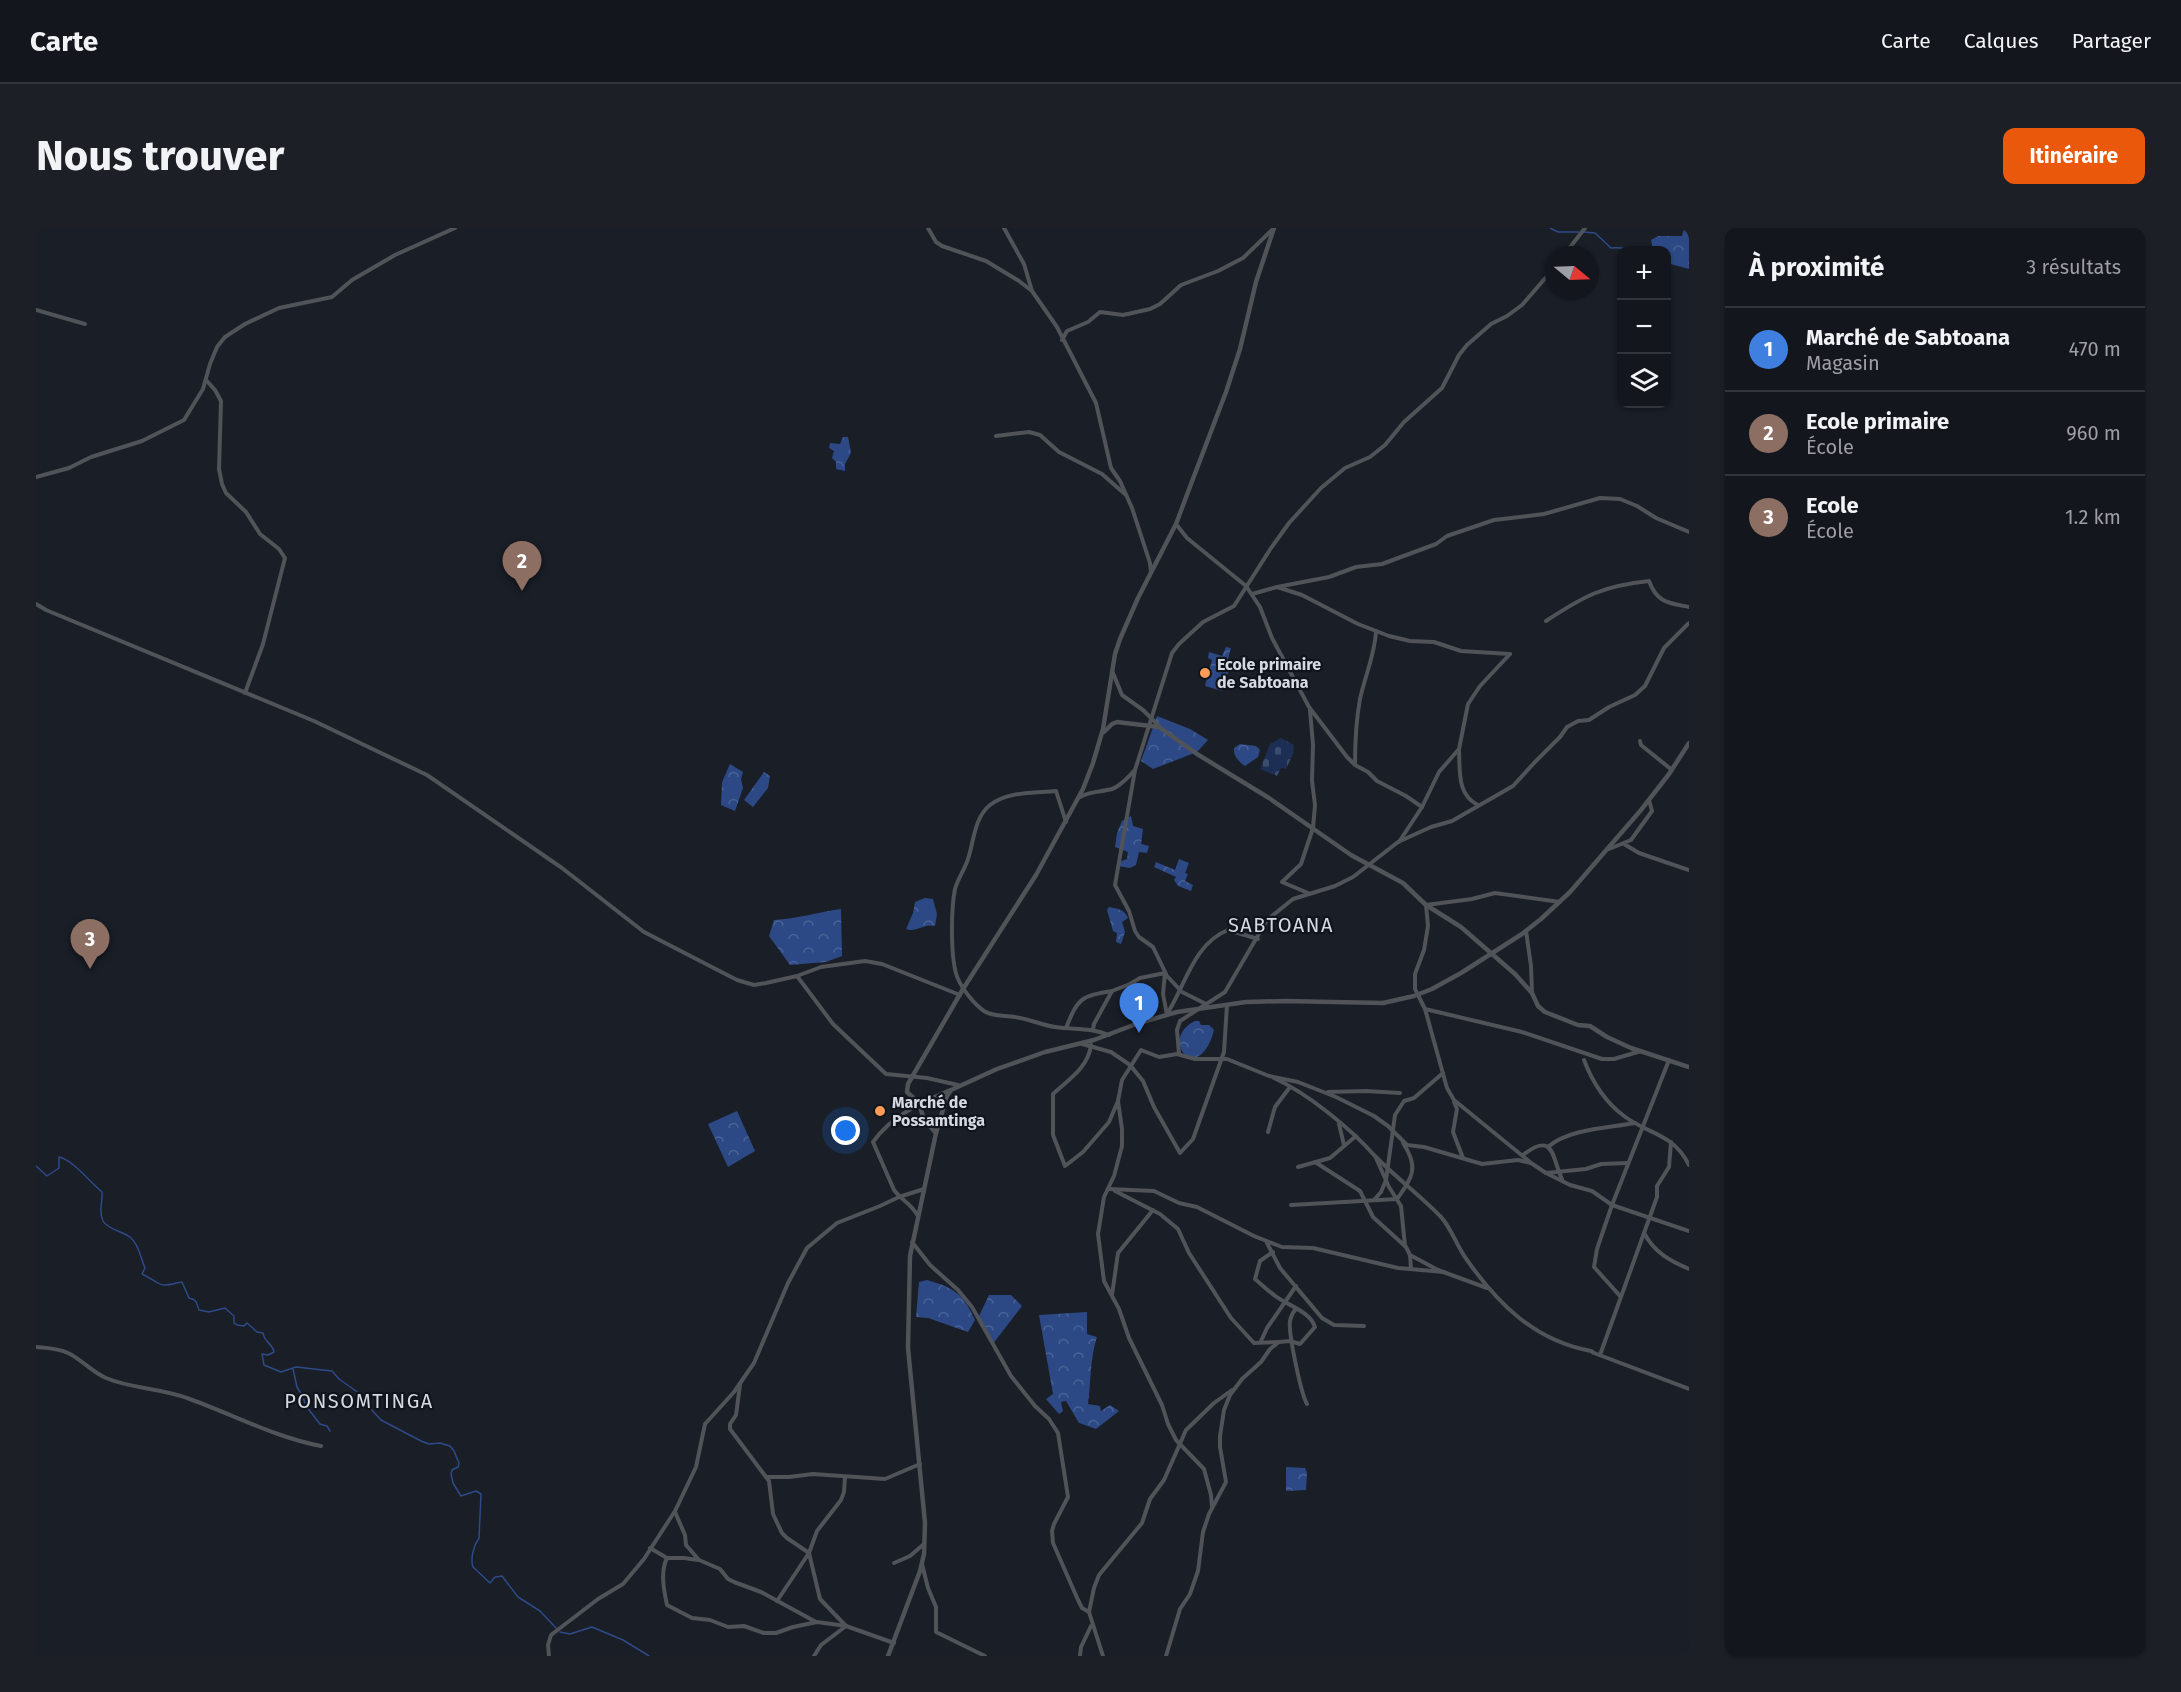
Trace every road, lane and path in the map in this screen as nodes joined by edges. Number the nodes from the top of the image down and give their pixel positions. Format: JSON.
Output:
{"nodes":[{"id":1,"x":455,"y":228,"type":"edge"},
{"id":2,"x":928,"y":228,"type":"edge"},
{"id":3,"x":1004,"y":228,"type":"edge"},
{"id":4,"x":1274,"y":228,"type":"edge"},
{"id":5,"x":1585,"y":228,"type":"edge"},
{"id":6,"x":1571,"y":246,"type":"edge"},
{"id":7,"x":1545,"y":278,"type":"edge"},
{"id":8,"x":1032,"y":291,"type":"junction"},
{"id":9,"x":36,"y":310,"type":"edge"},
{"id":10,"x":86,"y":324,"type":"dead end"},
{"id":11,"x":1062,"y":340,"type":"junction"},
{"id":12,"x":206,"y":380,"type":"junction"},
{"id":13,"x":996,"y":436,"type":"dead end"},
{"id":14,"x":36,"y":477,"type":"edge"},
{"id":15,"x":1128,"y":498,"type":"junction"},
{"id":16,"x":1176,"y":524,"type":"junction"},
{"id":17,"x":1689,"y":532,"type":"edge"},
{"id":18,"x":1151,"y":573,"type":"junction"},
{"id":19,"x":1246,"y":586,"type":"junction"},
{"id":20,"x":1277,"y":587,"type":"junction"},
{"id":21,"x":1252,"y":594,"type":"junction"},
{"id":22,"x":36,"y":604,"type":"edge"},
{"id":23,"x":1689,"y":607,"type":"edge"},
{"id":24,"x":1546,"y":621,"type":"dead end"},
{"id":25,"x":1689,"y":623,"type":"edge"},
{"id":26,"x":1376,"y":631,"type":"junction"},
{"id":27,"x":1113,"y":673,"type":"junction"},
{"id":28,"x":245,"y":693,"type":"junction"},
{"id":29,"x":1310,"y":707,"type":"junction"},
{"id":30,"x":1150,"y":722,"type":"junction"},
{"id":31,"x":1101,"y":736,"type":"junction"},
{"id":32,"x":1640,"y":741,"type":"dead end"},
{"id":33,"x":1689,"y":743,"type":"edge"},
{"id":34,"x":1459,"y":749,"type":"junction"},
{"id":35,"x":1355,"y":765,"type":"junction"},
{"id":36,"x":1135,"y":770,"type":"junction"},
{"id":37,"x":1672,"y":770,"type":"junction"},
{"id":38,"x":1080,"y":797,"type":"junction"},
{"id":39,"x":1649,"y":799,"type":"junction"},
{"id":40,"x":1478,"y":805,"type":"junction"},
{"id":41,"x":1422,"y":807,"type":"junction"},
{"id":42,"x":1066,"y":822,"type":"junction"},
{"id":43,"x":1313,"y":828,"type":"junction"},
{"id":44,"x":1398,"y":842,"type":"junction"},
{"id":45,"x":1624,"y":843,"type":"junction"},
{"id":46,"x":1609,"y":849,"type":"junction"},
{"id":47,"x":1369,"y":865,"type":"junction"},
{"id":48,"x":1689,"y":870,"type":"edge"},
{"id":49,"x":1309,"y":893,"type":"junction"},
{"id":50,"x":1560,"y":902,"type":"junction"},
{"id":51,"x":1426,"y":905,"type":"junction"},
{"id":52,"x":1526,"y":930,"type":"junction"},
{"id":53,"x":1258,"y":939,"type":"junction"},
{"id":54,"x":1492,"y":953,"type":"junction"},
{"id":55,"x":1165,"y":973,"type":"junction"},
{"id":56,"x":797,"y":976,"type":"junction"},
{"id":57,"x":963,"y":989,"type":"junction"},
{"id":58,"x":1180,"y":990,"type":"junction"},
{"id":59,"x":1112,"y":991,"type":"junction"},
{"id":60,"x":1532,"y":993,"type":"junction"},
{"id":61,"x":960,"y":995,"type":"junction"},
{"id":62,"x":1418,"y":995,"type":"junction"},
{"id":63,"x":1206,"y":1004,"type":"junction"},
{"id":64,"x":1227,"y":1005,"type":"junction"},
{"id":65,"x":1200,"y":1008,"type":"junction"},
{"id":66,"x":1425,"y":1009,"type":"junction"},
{"id":67,"x":1167,"y":1015,"type":"junction"},
{"id":68,"x":1066,"y":1028,"type":"junction"},
{"id":69,"x":1093,"y":1029,"type":"junction"},
{"id":70,"x":1110,"y":1035,"type":"junction"},
{"id":71,"x":1081,"y":1044,"type":"junction"},
{"id":72,"x":1091,"y":1045,"type":"junction"},
{"id":73,"x":1642,"y":1051,"type":"junction"},
{"id":74,"x":1179,"y":1054,"type":"junction"},
{"id":75,"x":1220,"y":1058,"type":"junction"},
{"id":76,"x":1584,"y":1060,"type":"dead end"},
{"id":77,"x":1669,"y":1060,"type":"junction"},
{"id":78,"x":1130,"y":1065,"type":"junction"},
{"id":79,"x":1689,"y":1067,"type":"edge"},
{"id":80,"x":1443,"y":1073,"type":"junction"},
{"id":81,"x":1269,"y":1076,"type":"junction"},
{"id":82,"x":911,"y":1077,"type":"junction"},
{"id":83,"x":958,"y":1085,"type":"junction"},
{"id":84,"x":1290,"y":1087,"type":"junction"},
{"id":85,"x":951,"y":1090,"type":"junction"},
{"id":86,"x":1325,"y":1093,"type":"junction"},
{"id":87,"x":1400,"y":1093,"type":"dead end"},
{"id":88,"x":1454,"y":1100,"type":"junction"},
{"id":89,"x":1118,"y":1101,"type":"junction"},
{"id":90,"x":919,"y":1103,"type":"junction"},
{"id":91,"x":1635,"y":1123,"type":"junction"},
{"id":92,"x":1339,"y":1124,"type":"junction"},
{"id":93,"x":1643,"y":1126,"type":"junction"},
{"id":94,"x":1268,"y":1132,"type":"dead end"},
{"id":95,"x":1393,"y":1132,"type":"junction"},
{"id":96,"x":936,"y":1133,"type":"junction"},
{"id":97,"x":1356,"y":1136,"type":"junction"},
{"id":98,"x":1399,"y":1138,"type":"junction"},
{"id":99,"x":1671,"y":1142,"type":"junction"},
{"id":100,"x":1344,"y":1145,"type":"junction"},
{"id":101,"x":1548,"y":1147,"type":"junction"},
{"id":102,"x":1374,"y":1154,"type":"junction"},
{"id":103,"x":1523,"y":1155,"type":"junction"},
{"id":104,"x":1464,"y":1158,"type":"junction"},
{"id":105,"x":1518,"y":1160,"type":"junction"},
{"id":106,"x":1315,"y":1162,"type":"junction"},
{"id":107,"x":1531,"y":1163,"type":"junction"},
{"id":108,"x":1628,"y":1163,"type":"junction"},
{"id":109,"x":1689,"y":1165,"type":"edge"},
{"id":110,"x":1298,"y":1167,"type":"dead end"},
{"id":111,"x":1387,"y":1167,"type":"junction"},
{"id":112,"x":1558,"y":1171,"type":"junction"},
{"id":113,"x":1546,"y":1173,"type":"junction"},
{"id":114,"x":1386,"y":1180,"type":"junction"},
{"id":115,"x":1563,"y":1181,"type":"junction"},
{"id":116,"x":1408,"y":1184,"type":"junction"},
{"id":117,"x":1109,"y":1189,"type":"junction"},
{"id":118,"x":924,"y":1190,"type":"junction"},
{"id":119,"x":899,"y":1197,"type":"junction"},
{"id":120,"x":1397,"y":1199,"type":"junction"},
{"id":121,"x":1373,"y":1200,"type":"junction"},
{"id":122,"x":1365,"y":1202,"type":"junction"},
{"id":123,"x":1291,"y":1205,"type":"dead end"},
{"id":124,"x":1612,"y":1205,"type":"junction"},
{"id":125,"x":1153,"y":1210,"type":"junction"},
{"id":126,"x":918,"y":1216,"type":"junction"},
{"id":127,"x":1650,"y":1219,"type":"junction"},
{"id":128,"x":1689,"y":1231,"type":"edge"},
{"id":129,"x":1644,"y":1232,"type":"junction"},
{"id":130,"x":912,"y":1241,"type":"junction"},
{"id":131,"x":1267,"y":1242,"type":"junction"},
{"id":132,"x":1406,"y":1247,"type":"junction"},
{"id":133,"x":1274,"y":1252,"type":"junction"},
{"id":134,"x":1410,"y":1255,"type":"junction"},
{"id":135,"x":1412,"y":1269,"type":"junction"},
{"id":136,"x":1689,"y":1269,"type":"edge"},
{"id":137,"x":1444,"y":1272,"type":"junction"},
{"id":138,"x":1296,"y":1285,"type":"junction"},
{"id":139,"x":1488,"y":1288,"type":"junction"},
{"id":140,"x":1620,"y":1296,"type":"junction"},
{"id":141,"x":1112,"y":1297,"type":"junction"},
{"id":142,"x":1285,"y":1302,"type":"junction"},
{"id":143,"x":1296,"y":1309,"type":"junction"},
{"id":144,"x":1364,"y":1326,"type":"dead end"},
{"id":145,"x":1261,"y":1341,"type":"junction"},
{"id":146,"x":1290,"y":1341,"type":"junction"},
{"id":147,"x":1279,"y":1342,"type":"junction"},
{"id":148,"x":36,"y":1347,"type":"edge"},
{"id":149,"x":1600,"y":1355,"type":"junction"},
{"id":150,"x":740,"y":1384,"type":"junction"},
{"id":151,"x":1234,"y":1389,"type":"junction"},
{"id":152,"x":1689,"y":1389,"type":"edge"},
{"id":153,"x":1307,"y":1404,"type":"dead end"},
{"id":154,"x":1179,"y":1443,"type":"junction"},
{"id":155,"x":321,"y":1446,"type":"dead end"},
{"id":156,"x":920,"y":1464,"type":"junction"},
{"id":157,"x":766,"y":1477,"type":"junction"},
{"id":158,"x":845,"y":1477,"type":"junction"},
{"id":159,"x":1212,"y":1508,"type":"junction"},
{"id":160,"x":675,"y":1511,"type":"junction"},
{"id":161,"x":925,"y":1544,"type":"junction"},
{"id":162,"x":650,"y":1548,"type":"junction"},
{"id":163,"x":809,"y":1553,"type":"junction"},
{"id":164,"x":667,"y":1558,"type":"junction"},
{"id":165,"x":699,"y":1560,"type":"junction"},
{"id":166,"x":894,"y":1563,"type":"dead end"},
{"id":167,"x":922,"y":1564,"type":"junction"},
{"id":168,"x":777,"y":1601,"type":"junction"},
{"id":169,"x":1089,"y":1612,"type":"junction"},
{"id":170,"x":818,"y":1623,"type":"junction"},
{"id":171,"x":1092,"y":1624,"type":"junction"},
{"id":172,"x":846,"y":1626,"type":"junction"},
{"id":173,"x":894,"y":1643,"type":"junction"},
{"id":174,"x":549,"y":1656,"type":"edge"},
{"id":175,"x":814,"y":1656,"type":"edge"},
{"id":176,"x":888,"y":1656,"type":"edge"},
{"id":177,"x":985,"y":1656,"type":"edge"},
{"id":178,"x":1080,"y":1656,"type":"edge"},
{"id":179,"x":1103,"y":1656,"type":"edge"},
{"id":180,"x":1166,"y":1656,"type":"edge"}],
"edges":[{"from":1,"to":12,"type":"street"},
{"from":2,"to":8,"type":"street"},
{"from":3,"to":8,"type":"street"},
{"from":4,"to":11,"type":"street"},
{"from":4,"to":16,"type":"street"},
{"from":5,"to":6,"type":"street"},
{"from":7,"to":19,"type":"street"},
{"from":8,"to":11,"type":"street"},
{"from":9,"to":10,"type":"street"},
{"from":11,"to":15,"type":"street"},
{"from":12,"to":14,"type":"street"},
{"from":12,"to":28,"type":"street"},
{"from":13,"to":15,"type":"street"},
{"from":15,"to":18,"type":"street"},
{"from":16,"to":18,"type":"street"},
{"from":16,"to":19,"type":"street"},
{"from":17,"to":20,"type":"street"},
{"from":18,"to":27,"type":"street"},
{"from":19,"to":21,"type":"street"},
{"from":19,"to":30,"type":"street"},
{"from":20,"to":21,"type":"street"},
{"from":20,"to":26,"type":"street"},
{"from":21,"to":29,"type":"street"},
{"from":22,"to":28,"type":"street"},
{"from":23,"to":24,"type":"street"},
{"from":25,"to":40,"type":"street"},
{"from":26,"to":34,"type":"street"},
{"from":26,"to":35,"type":"street"},
{"from":27,"to":30,"type":"street"},
{"from":27,"to":31,"type":"street"},
{"from":28,"to":56,"type":"street"},
{"from":29,"to":35,"type":"street"},
{"from":29,"to":43,"type":"street"},
{"from":30,"to":31,"type":"street"},
{"from":30,"to":36,"type":"street"},
{"from":30,"to":43,"type":"street"},
{"from":31,"to":38,"type":"street"},
{"from":32,"to":37,"type":"street"},
{"from":33,"to":37,"type":"street"},
{"from":34,"to":40,"type":"street"},
{"from":34,"to":41,"type":"street"},
{"from":35,"to":41,"type":"street"},
{"from":36,"to":38,"type":"street"},
{"from":36,"to":55,"type":"street"},
{"from":37,"to":39,"type":"street"},
{"from":38,"to":42,"type":"street"},
{"from":39,"to":45,"type":"street"},
{"from":39,"to":46,"type":"street"},
{"from":40,"to":44,"type":"street"},
{"from":41,"to":44,"type":"street"},
{"from":42,"to":57,"type":"street"},
{"from":42,"to":57,"type":"street"},
{"from":43,"to":47,"type":"street"},
{"from":43,"to":49,"type":"street"},
{"from":44,"to":47,"type":"street"},
{"from":45,"to":46,"type":"street"},
{"from":45,"to":48,"type":"street"},
{"from":46,"to":50,"type":"street"},
{"from":47,"to":49,"type":"street"},
{"from":47,"to":51,"type":"street"},
{"from":49,"to":53,"type":"street"},
{"from":50,"to":51,"type":"street"},
{"from":50,"to":52,"type":"street"},
{"from":51,"to":54,"type":"street"},
{"from":51,"to":62,"type":"street"},
{"from":52,"to":54,"type":"street"},
{"from":52,"to":60,"type":"street"},
{"from":53,"to":58,"type":"street"},
{"from":53,"to":63,"type":"street"},
{"from":54,"to":60,"type":"street"},
{"from":54,"to":62,"type":"street"},
{"from":55,"to":58,"type":"street"},
{"from":55,"to":59,"type":"street"},
{"from":55,"to":67,"type":"street"},
{"from":56,"to":61,"type":"street"},
{"from":56,"to":82,"type":"street"},
{"from":57,"to":61,"type":"street"},
{"from":57,"to":68,"type":"street"},
{"from":58,"to":63,"type":"street"},
{"from":58,"to":67,"type":"street"},
{"from":59,"to":68,"type":"street"},
{"from":59,"to":69,"type":"street"},
{"from":60,"to":73,"type":"street"},
{"from":61,"to":82,"type":"street"},
{"from":62,"to":64,"type":"street"},
{"from":62,"to":66,"type":"street"},
{"from":63,"to":65,"type":"street"},
{"from":64,"to":65,"type":"street"},
{"from":64,"to":75,"type":"street"},
{"from":65,"to":67,"type":"street"},
{"from":65,"to":74,"type":"street"},
{"from":66,"to":73,"type":"street"},
{"from":66,"to":80,"type":"street"},
{"from":67,"to":70,"type":"street"},
{"from":68,"to":69,"type":"street"},
{"from":69,"to":70,"type":"street"},
{"from":70,"to":71,"type":"street"},
{"from":71,"to":72,"type":"street"},
{"from":71,"to":83,"type":"street"},
{"from":72,"to":78,"type":"street"},
{"from":72,"to":89,"type":"street"},
{"from":73,"to":77,"type":"street"},
{"from":74,"to":75,"type":"street"},
{"from":74,"to":78,"type":"street"},
{"from":75,"to":78,"type":"street"},
{"from":75,"to":81,"type":"street"},
{"from":76,"to":91,"type":"street"},
{"from":77,"to":79,"type":"street"},
{"from":77,"to":93,"type":"street"},
{"from":78,"to":89,"type":"street"},
{"from":80,"to":88,"type":"street"},
{"from":80,"to":95,"type":"street"},
{"from":81,"to":84,"type":"street"},
{"from":81,"to":86,"type":"street"},
{"from":82,"to":83,"type":"street"},
{"from":82,"to":90,"type":"street"},
{"from":83,"to":85,"type":"street"},
{"from":84,"to":92,"type":"street"},
{"from":84,"to":94,"type":"street"},
{"from":85,"to":90,"type":"street"},
{"from":85,"to":96,"type":"street"},
{"from":86,"to":87,"type":"street"},
{"from":86,"to":95,"type":"street"},
{"from":88,"to":103,"type":"street"},
{"from":88,"to":104,"type":"street"},
{"from":89,"to":117,"type":"street"},
{"from":90,"to":96,"type":"street"},
{"from":90,"to":119,"type":"street"},
{"from":91,"to":93,"type":"street"},
{"from":91,"to":101,"type":"street"},
{"from":92,"to":97,"type":"street"},
{"from":92,"to":100,"type":"street"},
{"from":93,"to":99,"type":"street"},
{"from":93,"to":108,"type":"street"},
{"from":95,"to":98,"type":"street"},
{"from":95,"to":111,"type":"street"},
{"from":96,"to":118,"type":"street"},
{"from":97,"to":100,"type":"street"},
{"from":97,"to":102,"type":"street"},
{"from":98,"to":104,"type":"street"},
{"from":98,"to":116,"type":"street"},
{"from":99,"to":109,"type":"street"},
{"from":99,"to":127,"type":"street"},
{"from":100,"to":106,"type":"street"},
{"from":101,"to":103,"type":"street"},
{"from":101,"to":112,"type":"street"},
{"from":102,"to":111,"type":"street"},
{"from":102,"to":114,"type":"street"},
{"from":103,"to":105,"type":"street"},
{"from":103,"to":107,"type":"street"},
{"from":104,"to":105,"type":"street"},
{"from":105,"to":107,"type":"street"},
{"from":106,"to":110,"type":"street"},
{"from":106,"to":122,"type":"street"},
{"from":107,"to":113,"type":"street"},
{"from":108,"to":112,"type":"street"},
{"from":108,"to":124,"type":"street"},
{"from":111,"to":114,"type":"street"},
{"from":111,"to":116,"type":"street"},
{"from":112,"to":113,"type":"street"},
{"from":112,"to":115,"type":"street"},
{"from":113,"to":115,"type":"street"},
{"from":114,"to":120,"type":"street"},
{"from":114,"to":121,"type":"street"},
{"from":115,"to":124,"type":"street"},
{"from":116,"to":120,"type":"street"},
{"from":116,"to":139,"type":"street"},
{"from":117,"to":125,"type":"street"},
{"from":117,"to":131,"type":"street"},
{"from":117,"to":141,"type":"street"},
{"from":118,"to":119,"type":"street"},
{"from":118,"to":126,"type":"street"},
{"from":119,"to":126,"type":"street"},
{"from":119,"to":150,"type":"street"},
{"from":120,"to":121,"type":"street"},
{"from":120,"to":132,"type":"street"},
{"from":121,"to":122,"type":"street"},
{"from":122,"to":123,"type":"street"},
{"from":122,"to":132,"type":"street"},
{"from":124,"to":127,"type":"street"},
{"from":124,"to":140,"type":"street"},
{"from":125,"to":141,"type":"street"},
{"from":125,"to":145,"type":"street"},
{"from":126,"to":130,"type":"street"},
{"from":127,"to":128,"type":"street"},
{"from":127,"to":129,"type":"street"},
{"from":129,"to":136,"type":"street"},
{"from":129,"to":140,"type":"street"},
{"from":130,"to":156,"type":"street"},
{"from":130,"to":169,"type":"street"},
{"from":131,"to":133,"type":"street"},
{"from":131,"to":135,"type":"street"},
{"from":132,"to":134,"type":"street"},
{"from":133,"to":138,"type":"street"},
{"from":133,"to":142,"type":"street"},
{"from":134,"to":135,"type":"street"},
{"from":134,"to":137,"type":"street"},
{"from":135,"to":137,"type":"street"},
{"from":137,"to":139,"type":"street"},
{"from":138,"to":142,"type":"street"},
{"from":138,"to":144,"type":"street"},
{"from":139,"to":149,"type":"street"},
{"from":140,"to":149,"type":"street"},
{"from":141,"to":154,"type":"street"},
{"from":142,"to":143,"type":"street"},
{"from":142,"to":145,"type":"street"},
{"from":143,"to":146,"type":"street"},
{"from":143,"to":146,"type":"street"},
{"from":145,"to":147,"type":"street"},
{"from":146,"to":147,"type":"street"},
{"from":146,"to":153,"type":"street"},
{"from":147,"to":151,"type":"street"},
{"from":148,"to":155,"type":"street"},
{"from":149,"to":152,"type":"street"},
{"from":150,"to":157,"type":"street"},
{"from":150,"to":160,"type":"street"},
{"from":151,"to":154,"type":"street"},
{"from":151,"to":159,"type":"street"},
{"from":154,"to":159,"type":"street"},
{"from":154,"to":169,"type":"street"},
{"from":156,"to":158,"type":"street"},
{"from":156,"to":161,"type":"street"},
{"from":157,"to":158,"type":"street"},
{"from":157,"to":163,"type":"street"},
{"from":158,"to":163,"type":"street"},
{"from":159,"to":180,"type":"street"},
{"from":160,"to":162,"type":"street"},
{"from":160,"to":165,"type":"street"},
{"from":161,"to":166,"type":"street"},
{"from":161,"to":167,"type":"street"},
{"from":162,"to":164,"type":"street"},
{"from":162,"to":174,"type":"street"},
{"from":163,"to":168,"type":"street"},
{"from":163,"to":172,"type":"street"},
{"from":164,"to":165,"type":"street"},
{"from":164,"to":170,"type":"street"},
{"from":165,"to":168,"type":"street"},
{"from":167,"to":173,"type":"street"},
{"from":167,"to":177,"type":"street"},
{"from":168,"to":170,"type":"street"},
{"from":169,"to":171,"type":"street"},
{"from":170,"to":172,"type":"street"},
{"from":171,"to":178,"type":"street"},
{"from":171,"to":179,"type":"street"},
{"from":172,"to":173,"type":"street"},
{"from":172,"to":175,"type":"street"},
{"from":173,"to":176,"type":"street"}]}
